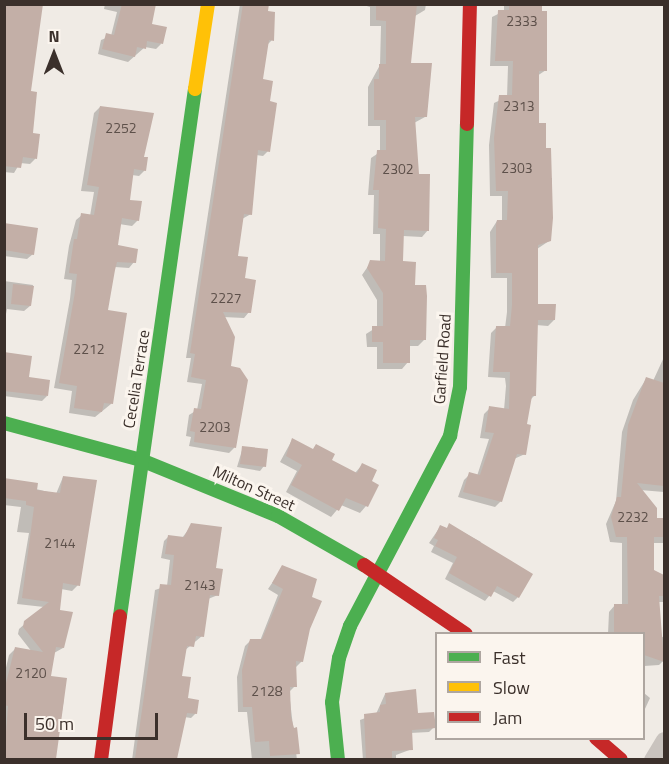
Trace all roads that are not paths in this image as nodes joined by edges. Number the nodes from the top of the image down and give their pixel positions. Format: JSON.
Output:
{"nodes":[{"id":1,"x":208,"y":4,"type":"edge"},
{"id":2,"x":470,"y":4,"type":"edge"},
{"id":3,"x":4,"y":423,"type":"edge"},
{"id":4,"x":141,"y":460,"type":"junction"},
{"id":5,"x":379,"y":573,"type":"junction"},
{"id":6,"x":465,"y":632,"type":"edge"},
{"id":7,"x":598,"y":740,"type":"edge"},
{"id":8,"x":664,"y":740,"type":"edge"},
{"id":9,"x":101,"y":759,"type":"edge"},
{"id":10,"x":338,"y":759,"type":"edge"},
{"id":11,"x":621,"y":759,"type":"edge"},
{"id":12,"x":652,"y":759,"type":"edge"}],
"edges":[{"from":1,"to":4,"type":"street","name":"Cecelia Terrace"},
{"from":2,"to":5,"type":"street","name":"Garfield Road"},
{"from":3,"to":4,"type":"street","name":"Milton Street"},
{"from":4,"to":5,"type":"street","name":"Milton Street"},
{"from":4,"to":9,"type":"street","name":"Cecelia Terrace"},
{"from":5,"to":6,"type":"street","name":"Milton Street"},
{"from":5,"to":10,"type":"street","name":"Garfield Road"},
{"from":7,"to":11,"type":"street"},
{"from":8,"to":12,"type":"street"}]}
